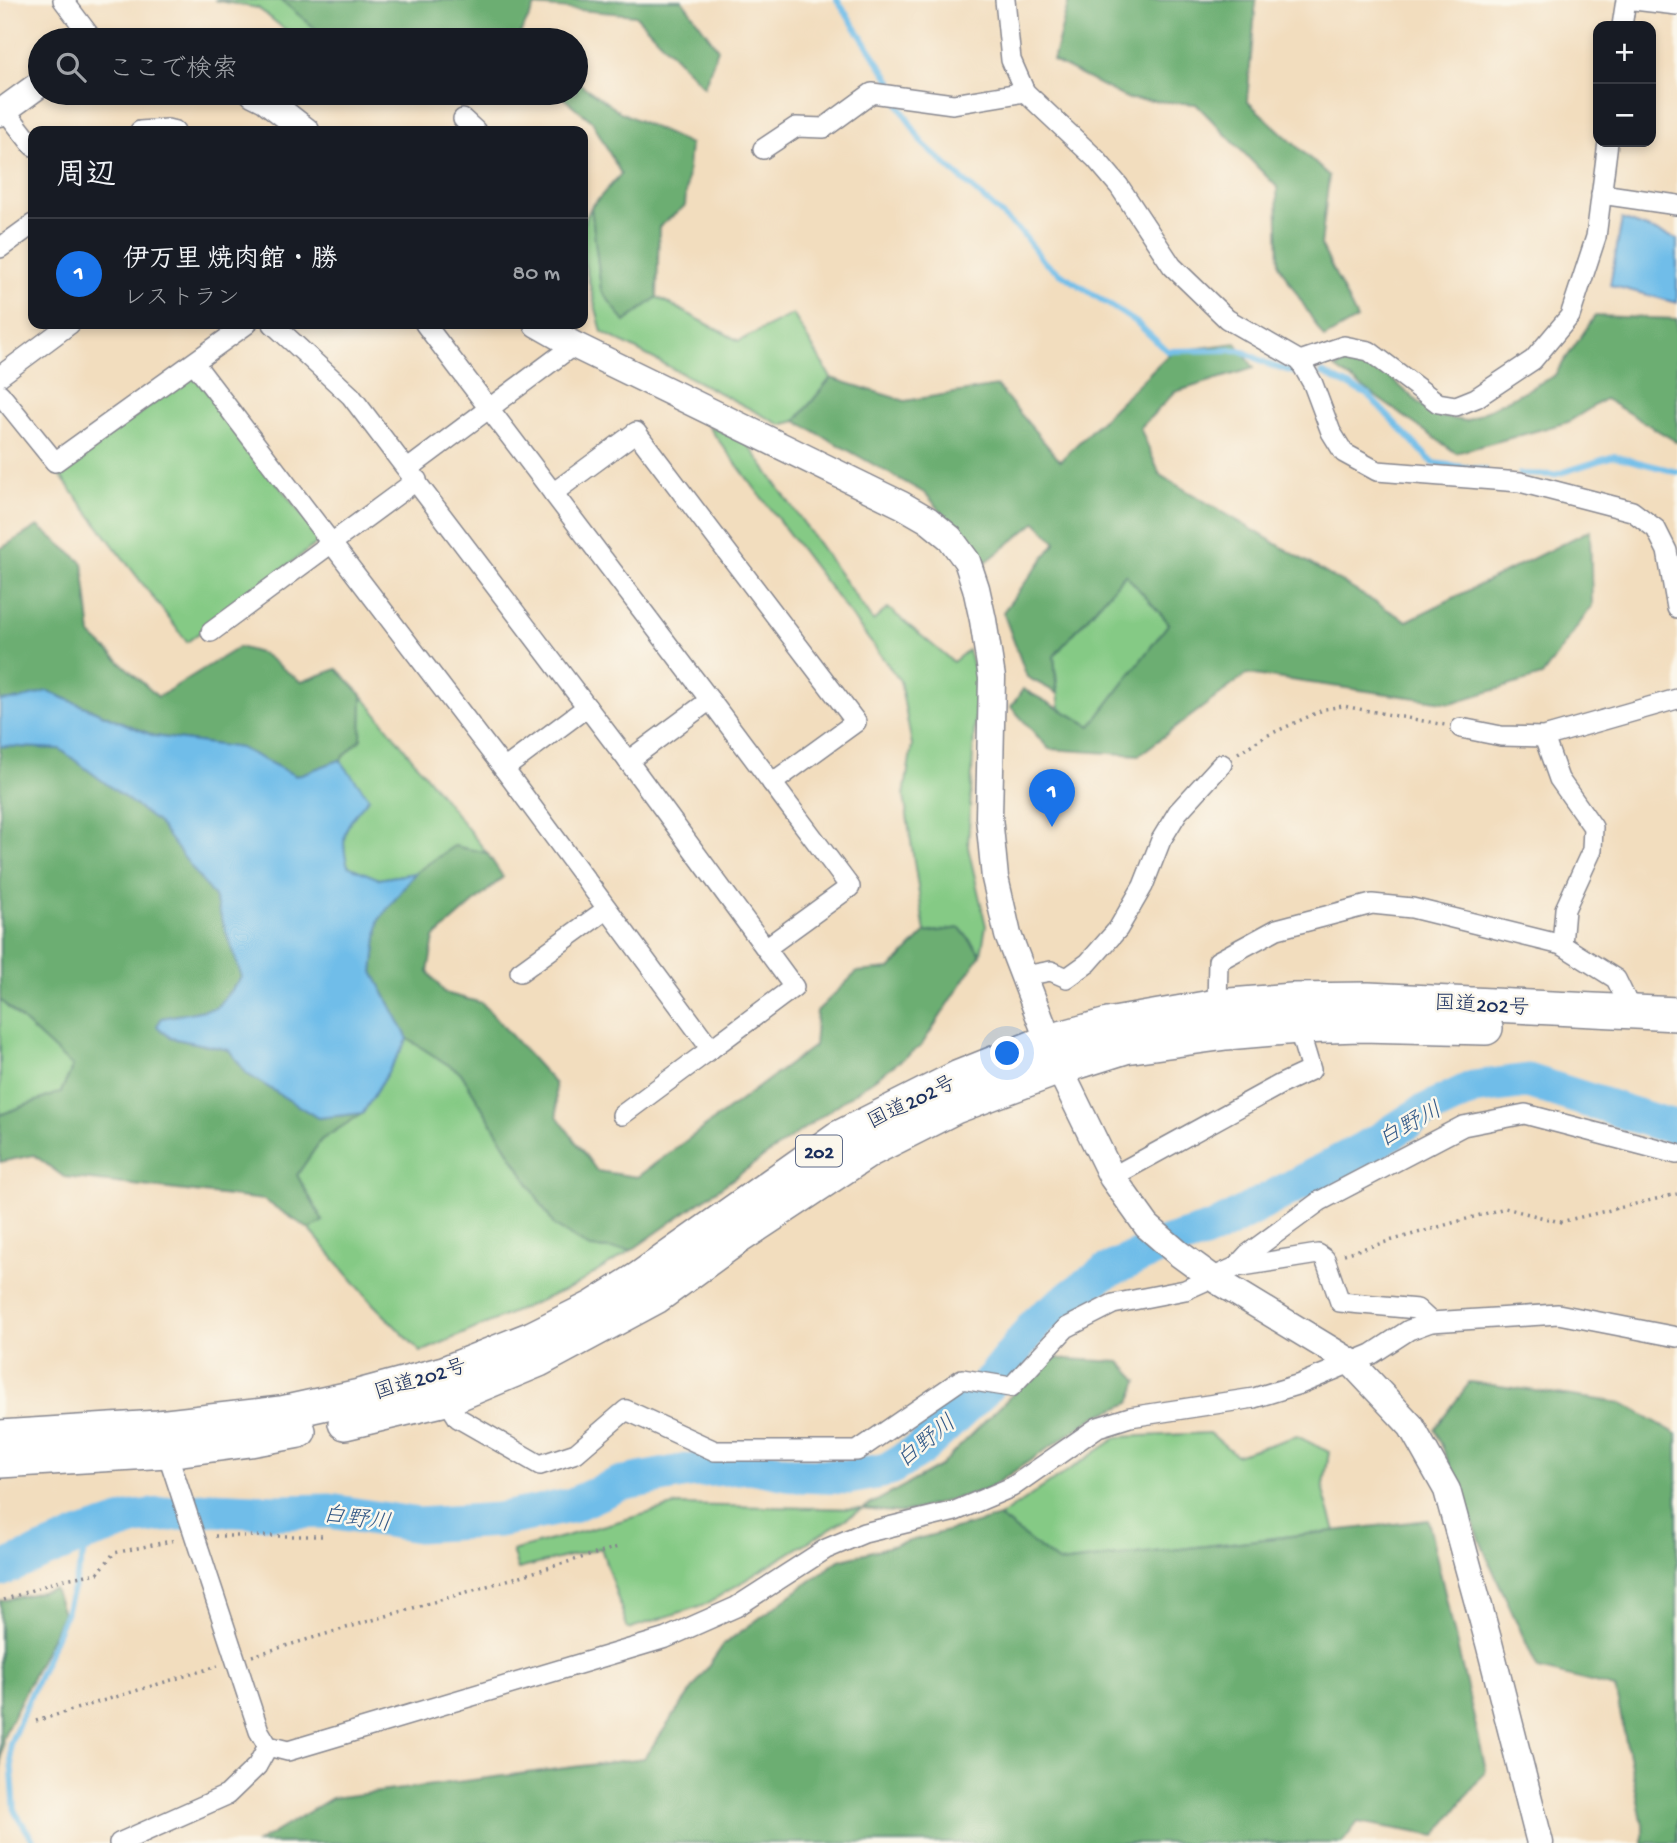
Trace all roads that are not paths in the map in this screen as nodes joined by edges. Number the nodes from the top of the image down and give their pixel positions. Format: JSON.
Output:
{"nodes":[{"id":1,"x":63,"y":0,"type":"edge"},
{"id":2,"x":1005,"y":0,"type":"edge"},
{"id":3,"x":1626,"y":0,"type":"edge"},
{"id":4,"x":1634,"y":0,"type":"edge"},
{"id":5,"x":1677,"y":5,"type":"edge"},
{"id":6,"x":1623,"y":21,"type":"edge"},
{"id":7,"x":84,"y":28,"type":"edge"},
{"id":8,"x":1025,"y":92,"type":"junction"},
{"id":9,"x":28,"y":93,"type":"edge"},
{"id":10,"x":273,"y":105,"type":"edge"},
{"id":11,"x":2,"y":111,"type":"edge"},
{"id":12,"x":300,"y":126,"type":"edge"},
{"id":13,"x":28,"y":140,"type":"edge"},
{"id":14,"x":1607,"y":147,"type":"edge"},
{"id":15,"x":763,"y":149,"type":"dead end"},
{"id":16,"x":1601,"y":194,"type":"junction"},
{"id":17,"x":1677,"y":205,"type":"edge"},
{"id":18,"x":28,"y":227,"type":"edge"},
{"id":19,"x":0,"y":248,"type":"edge"},
{"id":20,"x":63,"y":329,"type":"edge"},
{"id":21,"x":240,"y":329,"type":"edge"},
{"id":22,"x":278,"y":329,"type":"edge"},
{"id":23,"x":429,"y":329,"type":"edge"},
{"id":24,"x":546,"y":329,"type":"edge"},
{"id":25,"x":574,"y":345,"type":"junction"},
{"id":26,"x":1300,"y":361,"type":"junction"},
{"id":27,"x":194,"y":363,"type":"junction"},
{"id":28,"x":0,"y":376,"type":"edge"},
{"id":29,"x":0,"y":394,"type":"edge"},
{"id":30,"x":489,"y":410,"type":"junction"},
{"id":31,"x":412,"y":474,"type":"junction"},
{"id":32,"x":553,"y":493,"type":"junction"},
{"id":33,"x":330,"y":542,"type":"junction"},
{"id":34,"x":1677,"y":608,"type":"edge"},
{"id":35,"x":211,"y":632,"type":"dead end"},
{"id":36,"x":1677,"y":699,"type":"edge"},
{"id":37,"x":710,"y":700,"type":"junction"},
{"id":38,"x":587,"y":707,"type":"junction"},
{"id":39,"x":1461,"y":728,"type":"road end"},
{"id":40,"x":1544,"y":737,"type":"junction"},
{"id":41,"x":628,"y":761,"type":"junction"},
{"id":42,"x":1222,"y":764,"type":"road end"},
{"id":43,"x":504,"y":769,"type":"junction"},
{"id":44,"x":772,"y":783,"type":"junction"},
{"id":45,"x":607,"y":909,"type":"junction"},
{"id":46,"x":1562,"y":945,"type":"junction"},
{"id":47,"x":766,"y":948,"type":"junction"},
{"id":48,"x":520,"y":972,"type":"dead end"},
{"id":49,"x":1024,"y":975,"type":"junction"},
{"id":50,"x":1217,"y":1006,"type":"junction"},
{"id":51,"x":1632,"y":1012,"type":"junction"},
{"id":52,"x":1677,"y":1014,"type":"edge"},
{"id":53,"x":1298,"y":1027,"type":"junction"},
{"id":54,"x":1677,"y":1036,"type":"edge"},
{"id":55,"x":711,"y":1049,"type":"junction"},
{"id":56,"x":1054,"y":1055,"type":"junction"},
{"id":57,"x":622,"y":1115,"type":"dead end"},
{"id":58,"x":1677,"y":1154,"type":"edge"},
{"id":59,"x":1112,"y":1177,"type":"junction"},
{"id":60,"x":1236,"y":1267,"type":"junction"},
{"id":61,"x":1210,"y":1277,"type":"junction"},
{"id":62,"x":1431,"y":1322,"type":"junction"},
{"id":63,"x":1677,"y":1337,"type":"edge"},
{"id":64,"x":1351,"y":1362,"type":"junction"},
{"id":65,"x":446,"y":1399,"type":"junction"},
{"id":66,"x":0,"y":1437,"type":"edge"},
{"id":67,"x":162,"y":1439,"type":"junction"},
{"id":68,"x":0,"y":1461,"type":"edge"},
{"id":69,"x":268,"y":1746,"type":"junction"},
{"id":70,"x":119,"y":1843,"type":"edge"},
{"id":71,"x":1540,"y":1843,"type":"edge"}],
"edges":[{"from":1,"to":7,"type":"street"},
{"from":2,"to":8,"type":"street"},
{"from":3,"to":6,"type":"street"},
{"from":4,"to":5,"type":"street"},
{"from":8,"to":15,"type":"street"},
{"from":8,"to":26,"type":"street"},
{"from":9,"to":11,"type":"street"},
{"from":10,"to":12,"type":"street"},
{"from":11,"to":13,"type":"street"},
{"from":14,"to":16,"type":"street"},
{"from":16,"to":17,"type":"street"},
{"from":16,"to":26,"type":"street"},
{"from":18,"to":19,"type":"street"},
{"from":20,"to":28,"type":"street"},
{"from":21,"to":27,"type":"street"},
{"from":22,"to":31,"type":"street"},
{"from":23,"to":30,"type":"street"},
{"from":24,"to":25,"type":"street"},
{"from":25,"to":30,"type":"street"},
{"from":25,"to":49,"type":"street"},
{"from":26,"to":34,"type":"street"},
{"from":27,"to":29,"type":"street"},
{"from":27,"to":33,"type":"street"},
{"from":30,"to":31,"type":"street"},
{"from":30,"to":32,"type":"street"},
{"from":31,"to":33,"type":"street"},
{"from":31,"to":38,"type":"street"},
{"from":32,"to":37,"type":"street"},
{"from":32,"to":44,"type":"street"},
{"from":33,"to":35,"type":"street"},
{"from":33,"to":43,"type":"street"},
{"from":36,"to":40,"type":"street"},
{"from":37,"to":41,"type":"street"},
{"from":37,"to":44,"type":"street"},
{"from":38,"to":41,"type":"street"},
{"from":38,"to":43,"type":"street"},
{"from":39,"to":40,"type":"street"},
{"from":40,"to":46,"type":"street"},
{"from":41,"to":47,"type":"street"},
{"from":42,"to":49,"type":"street"},
{"from":43,"to":45,"type":"street"},
{"from":44,"to":47,"type":"street"},
{"from":45,"to":48,"type":"street"},
{"from":45,"to":55,"type":"street"},
{"from":46,"to":50,"type":"street"},
{"from":46,"to":51,"type":"street"},
{"from":47,"to":55,"type":"street"},
{"from":49,"to":56,"type":"street"},
{"from":50,"to":51,"type":"highway","name":"国道202号","number":"202"},
{"from":50,"to":56,"type":"highway","name":"国道202号","number":"202"},
{"from":51,"to":52,"type":"highway","name":"国道202号","number":"202"},
{"from":53,"to":54,"type":"highway","name":"国道202号","number":"202"},
{"from":53,"to":56,"type":"highway","name":"国道202号","number":"202"},
{"from":53,"to":59,"type":"street"},
{"from":55,"to":57,"type":"street"},
{"from":56,"to":59,"type":"street"},
{"from":56,"to":65,"type":"highway","name":"国道202号","number":"202"},
{"from":56,"to":67,"type":"highway","name":"国道202号","number":"202"},
{"from":58,"to":60,"type":"street"},
{"from":59,"to":61,"type":"street"},
{"from":60,"to":61,"type":"street"},
{"from":60,"to":62,"type":"street"},
{"from":61,"to":64,"type":"street"},
{"from":61,"to":65,"type":"street"},
{"from":62,"to":63,"type":"street"},
{"from":62,"to":64,"type":"street"},
{"from":64,"to":69,"type":"street"},
{"from":64,"to":71,"type":"street"},
{"from":65,"to":67,"type":"highway","name":"国道202号","number":"202"},
{"from":66,"to":67,"type":"highway","name":"国道202号","number":"202"},
{"from":67,"to":68,"type":"highway","name":"国道202号","number":"202"},
{"from":67,"to":69,"type":"street"},
{"from":69,"to":70,"type":"street"}]}
